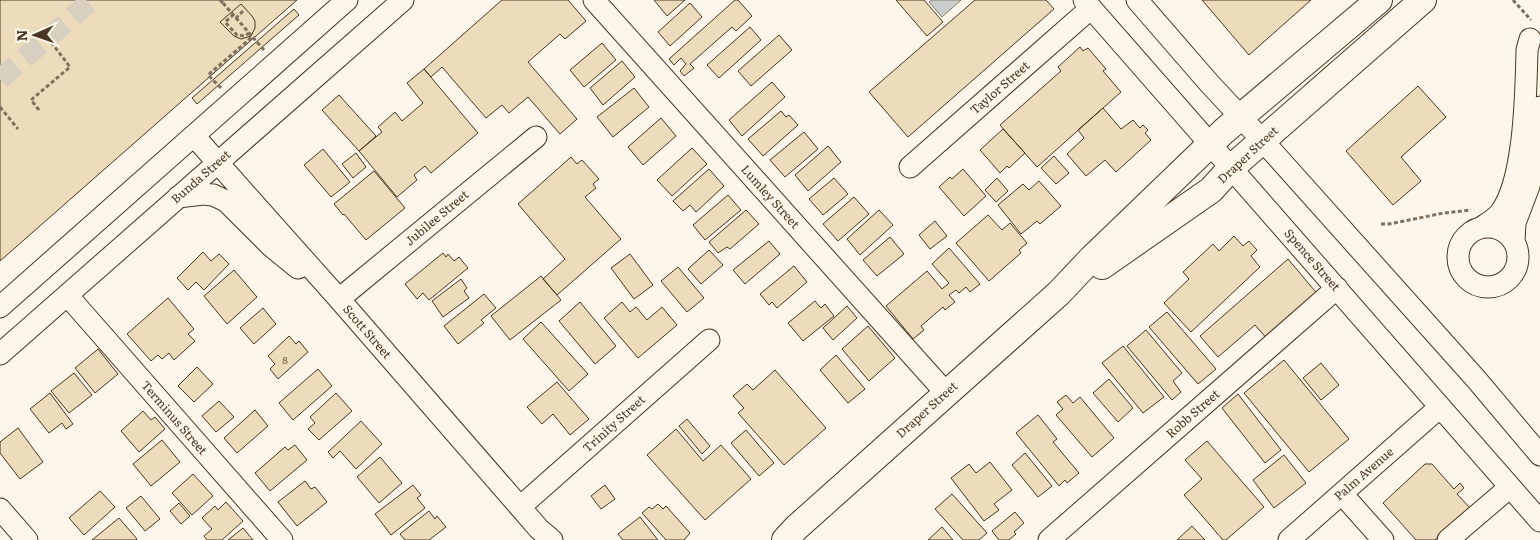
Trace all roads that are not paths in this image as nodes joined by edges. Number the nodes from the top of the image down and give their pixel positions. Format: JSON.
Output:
{"nodes":[{"id":1,"x":347,"y":0,"type":"edge"},
{"id":2,"x":403,"y":0,"type":"edge"},
{"id":3,"x":594,"y":0,"type":"edge"},
{"id":4,"x":1137,"y":0,"type":"edge"},
{"id":5,"x":1379,"y":0,"type":"edge"},
{"id":6,"x":1424,"y":0,"type":"edge"},
{"id":7,"x":1087,"y":4,"type":"edge"},
{"id":8,"x":1532,"y":32,"type":"road end"},
{"id":9,"x":1540,"y":107,"type":"edge"},
{"id":10,"x":1240,"y":118,"type":"junction"},
{"id":11,"x":194,"y":136,"type":"junction"},
{"id":12,"x":536,"y":137,"type":"dead end"},
{"id":13,"x":1263,"y":141,"type":"junction"},
{"id":14,"x":1210,"y":145,"type":"junction"},
{"id":15,"x":217,"y":162,"type":"junction"},
{"id":16,"x":910,"y":167,"type":"dead end"},
{"id":17,"x":1231,"y":168,"type":"junction"},
{"id":18,"x":178,"y":197,"type":"junction"},
{"id":19,"x":1480,"y":218,"type":"junction"},
{"id":20,"x":1514,"y":241,"type":"junction"},
{"id":21,"x":1337,"y":288,"type":"junction"},
{"id":22,"x":1059,"y":293,"type":"junction"},
{"id":23,"x":67,"y":295,"type":"junction"},
{"id":24,"x":336,"y":296,"type":"junction"},
{"id":25,"x":0,"y":307,"type":"edge"},
{"id":26,"x":9,"y":338,"type":"edge"},
{"id":27,"x":709,"y":340,"type":"dead end"},
{"id":28,"x":0,"y":354,"type":"edge"},
{"id":29,"x":946,"y":393,"type":"junction"},
{"id":30,"x":1440,"y":408,"type":"junction"},
{"id":31,"x":1540,"y":456,"type":"edge"},
{"id":32,"x":1510,"y":487,"type":"junction"},
{"id":33,"x":1342,"y":494,"type":"junction"},
{"id":34,"x":520,"y":507,"type":"junction"},
{"id":35,"x":0,"y":509,"type":"edge"},
{"id":36,"x":1540,"y":521,"type":"edge"},
{"id":37,"x":545,"y":536,"type":"edge"},
{"id":38,"x":786,"y":536,"type":"edge"},
{"id":39,"x":27,"y":540,"type":"edge"},
{"id":40,"x":282,"y":540,"type":"edge"},
{"id":41,"x":1049,"y":540,"type":"edge"},
{"id":42,"x":1289,"y":540,"type":"edge"},
{"id":43,"x":1383,"y":540,"type":"edge"},
{"id":44,"x":1448,"y":540,"type":"edge"}],
"edges":[{"from":1,"to":11,"type":"street"},
{"from":2,"to":15,"type":"street","name":"Bunda Street"},
{"from":3,"to":29,"type":"street","name":"Lumley Street"},
{"from":4,"to":10,"type":"street"},
{"from":5,"to":10,"type":"main road","name":"Draper Street"},
{"from":6,"to":13,"type":"main road","name":"Draper Street"},
{"from":7,"to":14,"type":"street","name":"Spence Street"},
{"from":7,"to":16,"type":"street","name":"Taylor Street"},
{"from":8,"to":19,"type":"street"},
{"from":9,"to":20,"type":"street"},
{"from":10,"to":13,"type":"street"},
{"from":10,"to":14,"type":"main road","name":"Draper Street"},
{"from":11,"to":15,"type":"street","name":"Scott Street"},
{"from":11,"to":25,"type":"street"},
{"from":12,"to":24,"type":"street","name":"Jubilee Street"},
{"from":13,"to":17,"type":"main road","name":"Draper Street"},
{"from":13,"to":31,"type":"street"},
{"from":14,"to":17,"type":"street","name":"Spence Street"},
{"from":14,"to":22,"type":"main road","name":"Draper Street"},
{"from":15,"to":18,"type":"street","name":"Bunda Street"},
{"from":15,"to":24,"type":"street","name":"Scott Street"},
{"from":17,"to":21,"type":"street","name":"Spence Street"},
{"from":17,"to":22,"type":"main road","name":"Draper Street"},
{"from":18,"to":23,"type":"street","name":"Bunda Street"},
{"from":18,"to":24,"type":"street"},
{"from":19,"to":20,"type":"street"},
{"from":19,"to":20,"type":"street"},
{"from":21,"to":30,"type":"street","name":"Spence Street"},
{"from":21,"to":41,"type":"street","name":"Robb Street"},
{"from":22,"to":29,"type":"main road","name":"Draper Street"},
{"from":23,"to":26,"type":"street","name":"Bunda Street"},
{"from":23,"to":40,"type":"street","name":"Terminus Street"},
{"from":24,"to":34,"type":"street","name":"Scott Street"},
{"from":26,"to":28,"type":"street","name":"Bunda Street"},
{"from":27,"to":34,"type":"street","name":"Trinity Street"},
{"from":29,"to":38,"type":"main road","name":"Draper Street"},
{"from":30,"to":32,"type":"street","name":"Spence Street"},
{"from":30,"to":33,"type":"street","name":"Palm Avenue"},
{"from":32,"to":36,"type":"street","name":"Spence Street"},
{"from":32,"to":44,"type":"street"},
{"from":33,"to":42,"type":"street","name":"Palm Avenue"},
{"from":33,"to":43,"type":"street"},
{"from":34,"to":37,"type":"street","name":"Scott Street"},
{"from":35,"to":39,"type":"street"}]}
